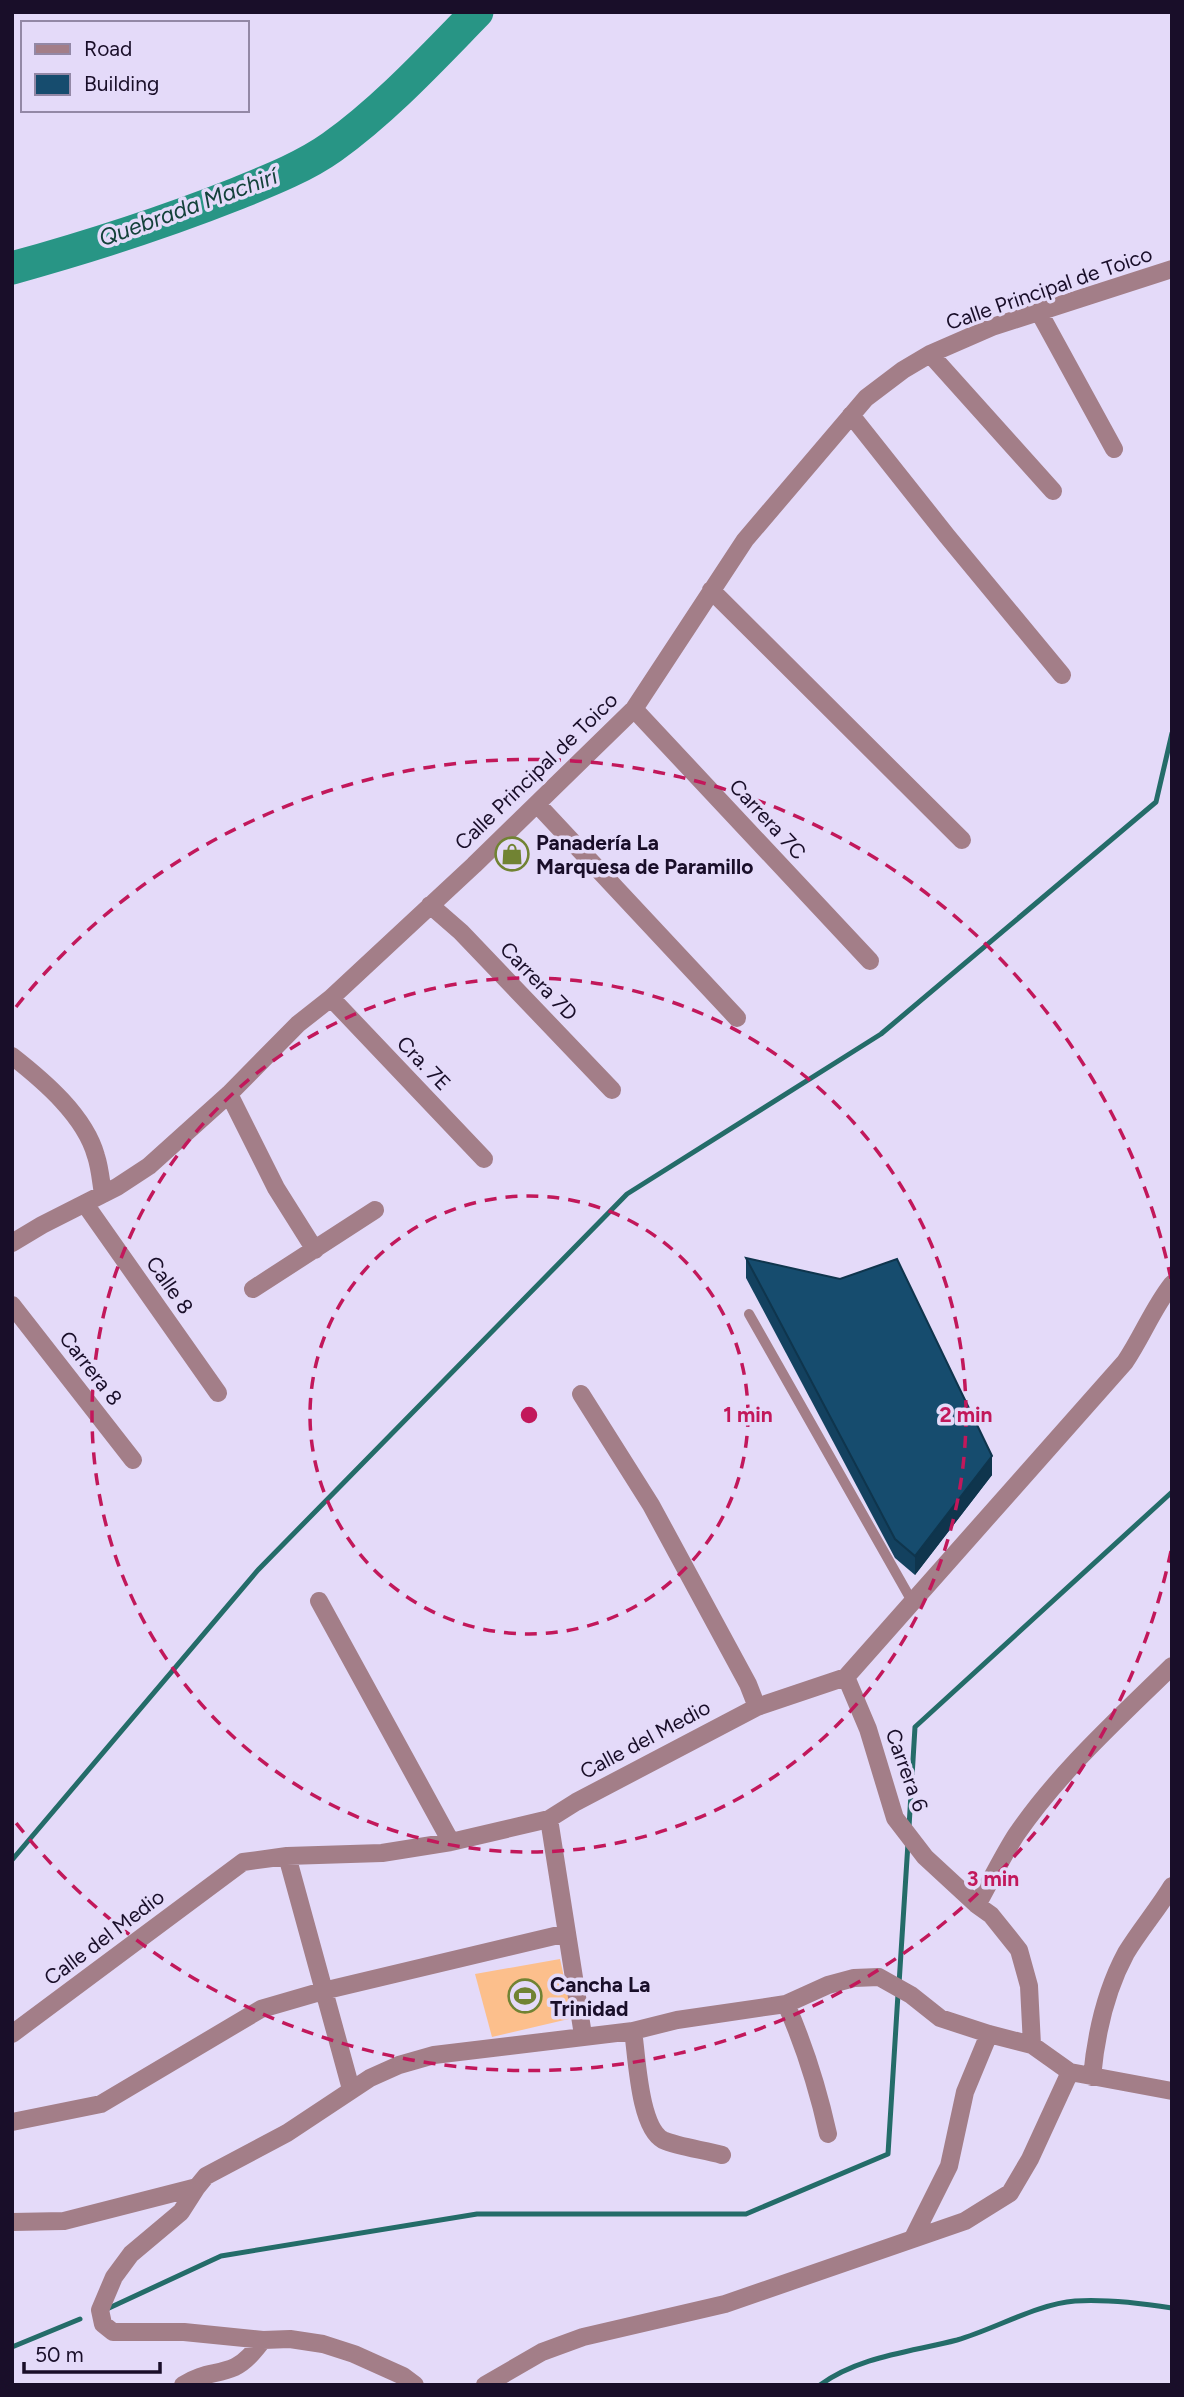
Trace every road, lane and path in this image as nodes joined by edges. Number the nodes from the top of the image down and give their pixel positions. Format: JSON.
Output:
{"nodes":[{"id":1,"x":1172,"y":269,"type":"edge"},
{"id":2,"x":1039,"y":312,"type":"junction"},
{"id":3,"x":930,"y":354,"type":"junction"},
{"id":4,"x":851,"y":415,"type":"junction"},
{"id":5,"x":1114,"y":449,"type":"dead end"},
{"id":6,"x":1054,"y":491,"type":"dead end"},
{"id":7,"x":711,"y":590,"type":"junction"},
{"id":8,"x":1062,"y":675,"type":"dead end"},
{"id":9,"x":634,"y":709,"type":"junction"},
{"id":10,"x":537,"y":804,"type":"junction"},
{"id":11,"x":962,"y":840,"type":"dead end"},
{"id":12,"x":430,"y":905,"type":"junction"},
{"id":13,"x":870,"y":961,"type":"dead end"},
{"id":14,"x":331,"y":998,"type":"junction"},
{"id":15,"x":737,"y":1018,"type":"dead end"},
{"id":16,"x":12,"y":1056,"type":"edge"},
{"id":17,"x":612,"y":1090,"type":"dead end"},
{"id":18,"x":229,"y":1094,"type":"junction"},
{"id":19,"x":485,"y":1158,"type":"dead end"},
{"id":20,"x":103,"y":1194,"type":"junction"},
{"id":21,"x":85,"y":1204,"type":"junction"},
{"id":22,"x":374,"y":1210,"type":"dead end"},
{"id":23,"x":12,"y":1243,"type":"edge"},
{"id":24,"x":315,"y":1250,"type":"junction"},
{"id":25,"x":1172,"y":1284,"type":"edge"},
{"id":26,"x":253,"y":1289,"type":"dead end"},
{"id":27,"x":12,"y":1305,"type":"edge"},
{"id":28,"x":749,"y":1314,"type":"dead end"},
{"id":29,"x":218,"y":1393,"type":"dead end"},
{"id":30,"x":581,"y":1394,"type":"dead end"},
{"id":31,"x":133,"y":1460,"type":"dead end"},
{"id":32,"x":319,"y":1601,"type":"dead end"},
{"id":33,"x":914,"y":1603,"type":"junction"},
{"id":34,"x":1172,"y":1666,"type":"edge"},
{"id":35,"x":846,"y":1676,"type":"junction"},
{"id":36,"x":757,"y":1707,"type":"junction"},
{"id":37,"x":549,"y":1819,"type":"junction"},
{"id":38,"x":451,"y":1842,"type":"junction"},
{"id":39,"x":286,"y":1856,"type":"junction"},
{"id":40,"x":1172,"y":1886,"type":"edge"},
{"id":41,"x":977,"y":1905,"type":"junction"},
{"id":42,"x":567,"y":1933,"type":"junction"},
{"id":43,"x":323,"y":1991,"type":"junction"},
{"id":44,"x":786,"y":2004,"type":"junction"},
{"id":45,"x":633,"y":2031,"type":"junction"},
{"id":46,"x":12,"y":2034,"type":"edge"},
{"id":47,"x":989,"y":2034,"type":"junction"},
{"id":48,"x":583,"y":2035,"type":"junction"},
{"id":49,"x":1032,"y":2045,"type":"junction"},
{"id":50,"x":1070,"y":2072,"type":"junction"},
{"id":51,"x":1092,"y":2077,"type":"junction"},
{"id":52,"x":351,"y":2089,"type":"junction"},
{"id":53,"x":1172,"y":2091,"type":"edge"},
{"id":54,"x":12,"y":2122,"type":"edge"},
{"id":55,"x":828,"y":2134,"type":"dead end"},
{"id":56,"x":722,"y":2155,"type":"dead end"},
{"id":57,"x":197,"y":2187,"type":"junction"},
{"id":58,"x":12,"y":2221,"type":"edge"},
{"id":59,"x":913,"y":2238,"type":"junction"},
{"id":60,"x":262,"y":2340,"type":"junction"},
{"id":61,"x":183,"y":2385,"type":"edge"},
{"id":62,"x":415,"y":2385,"type":"edge"},
{"id":63,"x":485,"y":2385,"type":"edge"}],
"edges":[{"from":1,"to":2,"type":"street","name":"Calle Principal de Toico"},
{"from":2,"to":3,"type":"street","name":"Calle Principal de Toico"},
{"from":2,"to":5,"type":"street"},
{"from":3,"to":4,"type":"street","name":"Calle Principal de Toico"},
{"from":3,"to":6,"type":"street"},
{"from":4,"to":7,"type":"street","name":"Calle Principal de Toico"},
{"from":4,"to":8,"type":"street"},
{"from":7,"to":9,"type":"street","name":"Calle Principal de Toico"},
{"from":7,"to":11,"type":"street"},
{"from":9,"to":10,"type":"street","name":"Calle Principal de Toico"},
{"from":9,"to":13,"type":"street","name":"Carrera 7C"},
{"from":10,"to":12,"type":"street","name":"Calle Principal de Toico"},
{"from":10,"to":15,"type":"street"},
{"from":12,"to":14,"type":"street","name":"Calle Principal de Toico"},
{"from":12,"to":17,"type":"street","name":"Carrera 7D"},
{"from":14,"to":18,"type":"street","name":"Calle Principal de Toico"},
{"from":14,"to":19,"type":"street","name":"Cra. 7E"},
{"from":16,"to":20,"type":"street"},
{"from":18,"to":20,"type":"street","name":"Calle Principal de Toico"},
{"from":18,"to":24,"type":"street"},
{"from":20,"to":21,"type":"street","name":"Calle Principal de Toico"},
{"from":21,"to":23,"type":"street","name":"Calle Principal de Toico"},
{"from":21,"to":29,"type":"street","name":"Calle 8"},
{"from":22,"to":24,"type":"street"},
{"from":24,"to":26,"type":"street"},
{"from":25,"to":33,"type":"street","name":"Calle del Medio"},
{"from":27,"to":31,"type":"street","name":"Carrera 8"},
{"from":28,"to":33,"type":"lane"},
{"from":30,"to":36,"type":"street"},
{"from":32,"to":38,"type":"street"},
{"from":33,"to":35,"type":"street","name":"Calle del Medio"},
{"from":34,"to":41,"type":"street"},
{"from":35,"to":36,"type":"street","name":"Calle del Medio"},
{"from":35,"to":41,"type":"street","name":"Carrera 6"},
{"from":36,"to":37,"type":"street","name":"Calle del Medio"},
{"from":37,"to":38,"type":"street","name":"Calle del Medio"},
{"from":37,"to":42,"type":"street"},
{"from":38,"to":39,"type":"street","name":"Calle del Medio"},
{"from":39,"to":43,"type":"street"},
{"from":39,"to":46,"type":"street","name":"Calle del Medio"},
{"from":40,"to":51,"type":"street"},
{"from":41,"to":49,"type":"street","name":"Carrera 6"},
{"from":42,"to":43,"type":"street"},
{"from":42,"to":48,"type":"street"},
{"from":43,"to":52,"type":"street"},
{"from":43,"to":54,"type":"street"},
{"from":44,"to":45,"type":"street"},
{"from":44,"to":47,"type":"street"},
{"from":44,"to":55,"type":"street"},
{"from":45,"to":48,"type":"street"},
{"from":45,"to":56,"type":"street"},
{"from":47,"to":49,"type":"street"},
{"from":47,"to":59,"type":"street"},
{"from":48,"to":52,"type":"street"},
{"from":49,"to":50,"type":"street"},
{"from":50,"to":51,"type":"street"},
{"from":50,"to":59,"type":"street"},
{"from":51,"to":53,"type":"street"},
{"from":52,"to":57,"type":"street"},
{"from":57,"to":58,"type":"street"},
{"from":57,"to":60,"type":"street"},
{"from":59,"to":63,"type":"street"},
{"from":60,"to":61,"type":"street"},
{"from":60,"to":62,"type":"street"}]}
